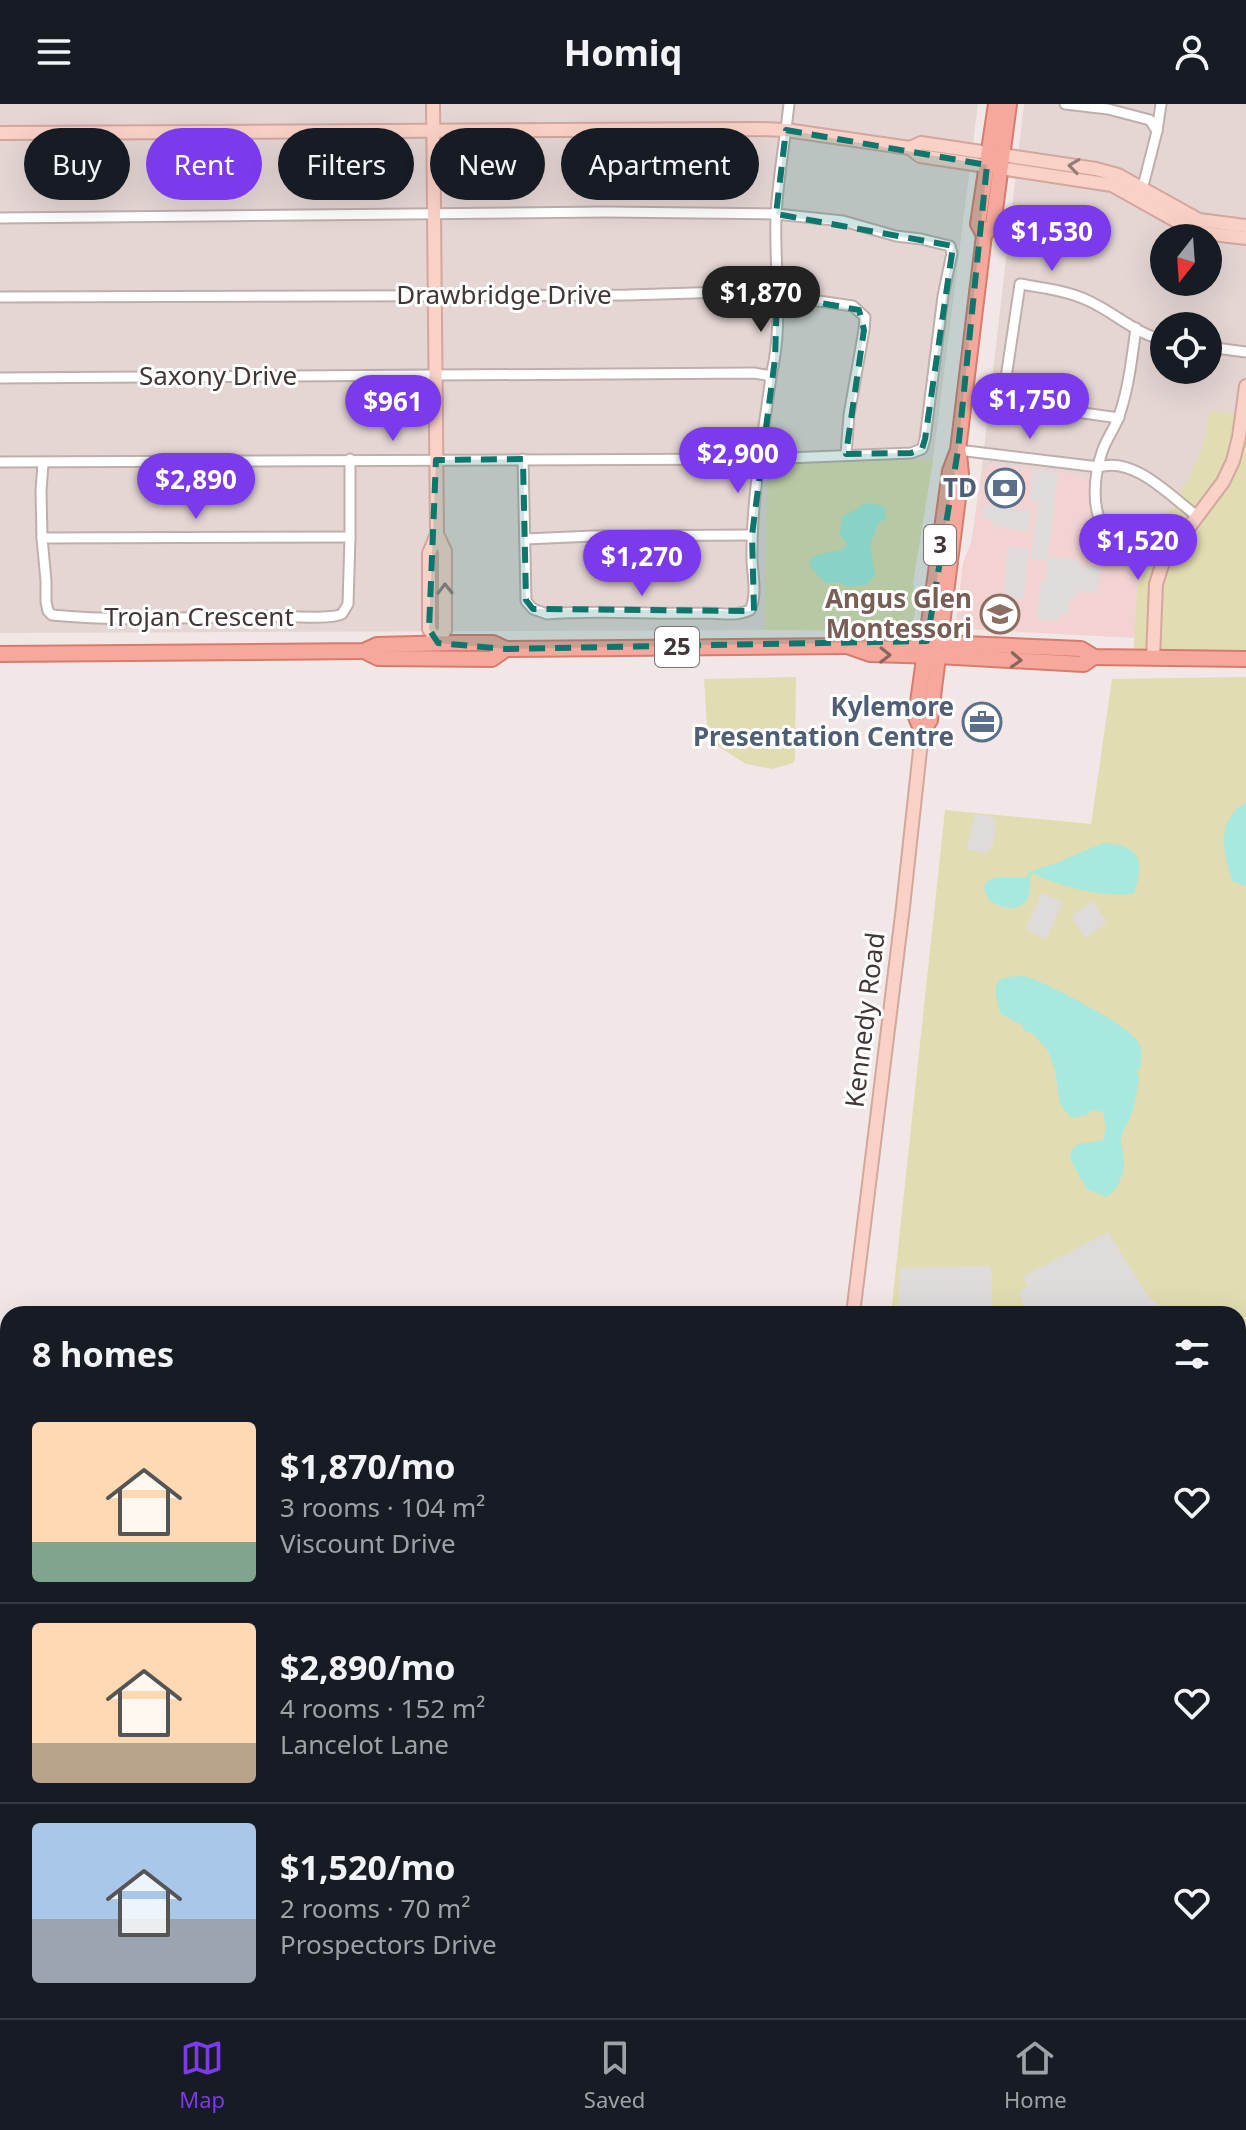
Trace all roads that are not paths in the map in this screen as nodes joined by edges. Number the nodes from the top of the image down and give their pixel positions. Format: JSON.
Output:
{"nodes":[{"id":1,"x":433,"y":104,"type":"edge"},
{"id":2,"x":789,"y":104,"type":"edge"},
{"id":3,"x":996,"y":104,"type":"edge"},
{"id":4,"x":1009,"y":104,"type":"edge"},
{"id":5,"x":1065,"y":104,"type":"edge"},
{"id":6,"x":1161,"y":104,"type":"edge"},
{"id":7,"x":434,"y":128,"type":"edge"},
{"id":8,"x":430,"y":130,"type":"edge"},
{"id":9,"x":545,"y":130,"type":"edge"},
{"id":10,"x":786,"y":130,"type":"junction"},
{"id":11,"x":1157,"y":131,"type":"junction"},
{"id":12,"x":0,"y":133,"type":"edge"},
{"id":13,"x":995,"y":160,"type":"junction"},
{"id":14,"x":1141,"y":194,"type":"junction"},
{"id":15,"x":434,"y":200,"type":"edge"},
{"id":16,"x":434,"y":214,"type":"junction"},
{"id":17,"x":776,"y":214,"type":"junction"},
{"id":18,"x":0,"y":218,"type":"edge"},
{"id":19,"x":1246,"y":226,"type":"edge"},
{"id":20,"x":1246,"y":237,"type":"edge"},
{"id":21,"x":436,"y":295,"type":"junction"},
{"id":22,"x":777,"y":295,"type":"junction"},
{"id":23,"x":0,"y":297,"type":"edge"},
{"id":24,"x":1136,"y":328,"type":"junction"},
{"id":25,"x":1150,"y":334,"type":"edge"},
{"id":26,"x":1222,"y":349,"type":"edge"},
{"id":27,"x":1246,"y":352,"type":"edge"},
{"id":28,"x":436,"y":375,"type":"junction"},
{"id":29,"x":771,"y":376,"type":"junction"},
{"id":30,"x":0,"y":378,"type":"edge"},
{"id":31,"x":1246,"y":386,"type":"edge"},
{"id":32,"x":1119,"y":418,"type":"junction"},
{"id":33,"x":958,"y":450,"type":"junction"},
{"id":34,"x":846,"y":454,"type":"junction"},
{"id":35,"x":350,"y":459,"type":"junction"},
{"id":36,"x":523,"y":459,"type":"junction"},
{"id":37,"x":760,"y":459,"type":"junction"},
{"id":38,"x":436,"y":460,"type":"junction"},
{"id":39,"x":0,"y":462,"type":"edge"},
{"id":40,"x":43,"y":463,"type":"junction"},
{"id":41,"x":1099,"y":467,"type":"junction"},
{"id":42,"x":1197,"y":516,"type":"junction"},
{"id":43,"x":752,"y":535,"type":"junction"},
{"id":44,"x":350,"y":537,"type":"junction"},
{"id":45,"x":42,"y":538,"type":"junction"},
{"id":46,"x":525,"y":539,"type":"junction"},
{"id":47,"x":1163,"y":562,"type":"junction"},
{"id":48,"x":438,"y":643,"type":"junction"},
{"id":49,"x":506,"y":649,"type":"junction"},
{"id":50,"x":933,"y":649,"type":"junction"},
{"id":51,"x":364,"y":651,"type":"junction"},
{"id":52,"x":0,"y":654,"type":"edge"},
{"id":53,"x":1153,"y":658,"type":"junction"},
{"id":54,"x":1246,"y":659,"type":"edge"},
{"id":55,"x":922,"y":732,"type":"joint"},
{"id":56,"x":854,"y":1306,"type":"edge"}],
"edges":[{"from":1,"to":7,"type":"street"},
{"from":2,"to":10,"type":"street"},
{"from":3,"to":13,"type":"main road","name":"Kennedy Road","number":"3"},
{"from":4,"to":13,"type":"main road","name":"Kennedy Road","number":"3"},
{"from":5,"to":11,"type":"street"},
{"from":6,"to":11,"type":"street"},
{"from":8,"to":12,"type":"street"},
{"from":9,"to":10,"type":"street"},
{"from":10,"to":13,"type":"street"},
{"from":10,"to":17,"type":"street"},
{"from":11,"to":14,"type":"street"},
{"from":13,"to":14,"type":"street"},
{"from":13,"to":33,"type":"main road","name":"Kennedy Road","number":"3"},
{"from":14,"to":19,"type":"street"},
{"from":14,"to":20,"type":"street"},
{"from":15,"to":16,"type":"street"},
{"from":16,"to":17,"type":"street"},
{"from":16,"to":18,"type":"street"},
{"from":16,"to":21,"type":"street"},
{"from":17,"to":22,"type":"street"},
{"from":17,"to":34,"type":"street"},
{"from":21,"to":22,"type":"street","name":"Drawbridge Drive"},
{"from":21,"to":23,"type":"street","name":"Drawbridge Drive"},
{"from":21,"to":28,"type":"street"},
{"from":22,"to":29,"type":"street"},
{"from":22,"to":34,"type":"street","name":"Drawbridge Drive"},
{"from":24,"to":25,"type":"street"},
{"from":24,"to":32,"type":"street"},
{"from":24,"to":32,"type":"street"},
{"from":26,"to":27,"type":"street"},
{"from":28,"to":29,"type":"street","name":"Saxony Drive"},
{"from":28,"to":30,"type":"street","name":"Saxony Drive"},
{"from":28,"to":38,"type":"street"},
{"from":29,"to":37,"type":"street"},
{"from":31,"to":42,"type":"street"},
{"from":32,"to":41,"type":"street"},
{"from":33,"to":41,"type":"street"},
{"from":33,"to":50,"type":"main road","name":"Kennedy Road","number":"3"},
{"from":34,"to":37,"type":"street"},
{"from":35,"to":38,"type":"street"},
{"from":35,"to":40,"type":"street"},
{"from":35,"to":44,"type":"street","name":"Trojan Crescent"},
{"from":36,"to":37,"type":"street"},
{"from":36,"to":38,"type":"street"},
{"from":36,"to":46,"type":"street"},
{"from":37,"to":43,"type":"street"},
{"from":38,"to":48,"type":"street"},
{"from":39,"to":40,"type":"street"},
{"from":40,"to":45,"type":"street","name":"Trojan Crescent"},
{"from":41,"to":42,"type":"street"},
{"from":41,"to":47,"type":"street"},
{"from":42,"to":47,"type":"street"},
{"from":43,"to":46,"type":"street"},
{"from":43,"to":46,"type":"street"},
{"from":44,"to":45,"type":"street"},
{"from":44,"to":45,"type":"street","name":"Trojan Crescent"},
{"from":47,"to":53,"type":"street"},
{"from":48,"to":49,"type":"main road","number":"25"},
{"from":48,"to":51,"type":"main road","number":"25"},
{"from":49,"to":50,"type":"main road","number":"25"},
{"from":49,"to":51,"type":"main road","number":"25"},
{"from":50,"to":53,"type":"main road","number":"25"},
{"from":50,"to":55,"type":"main road","name":"Kennedy Road","number":"3"},
{"from":51,"to":52,"type":"main road","number":"25"},
{"from":53,"to":54,"type":"main road","number":"25"},
{"from":55,"to":56,"type":"street","name":"Kennedy Road","number":"3"}]}
